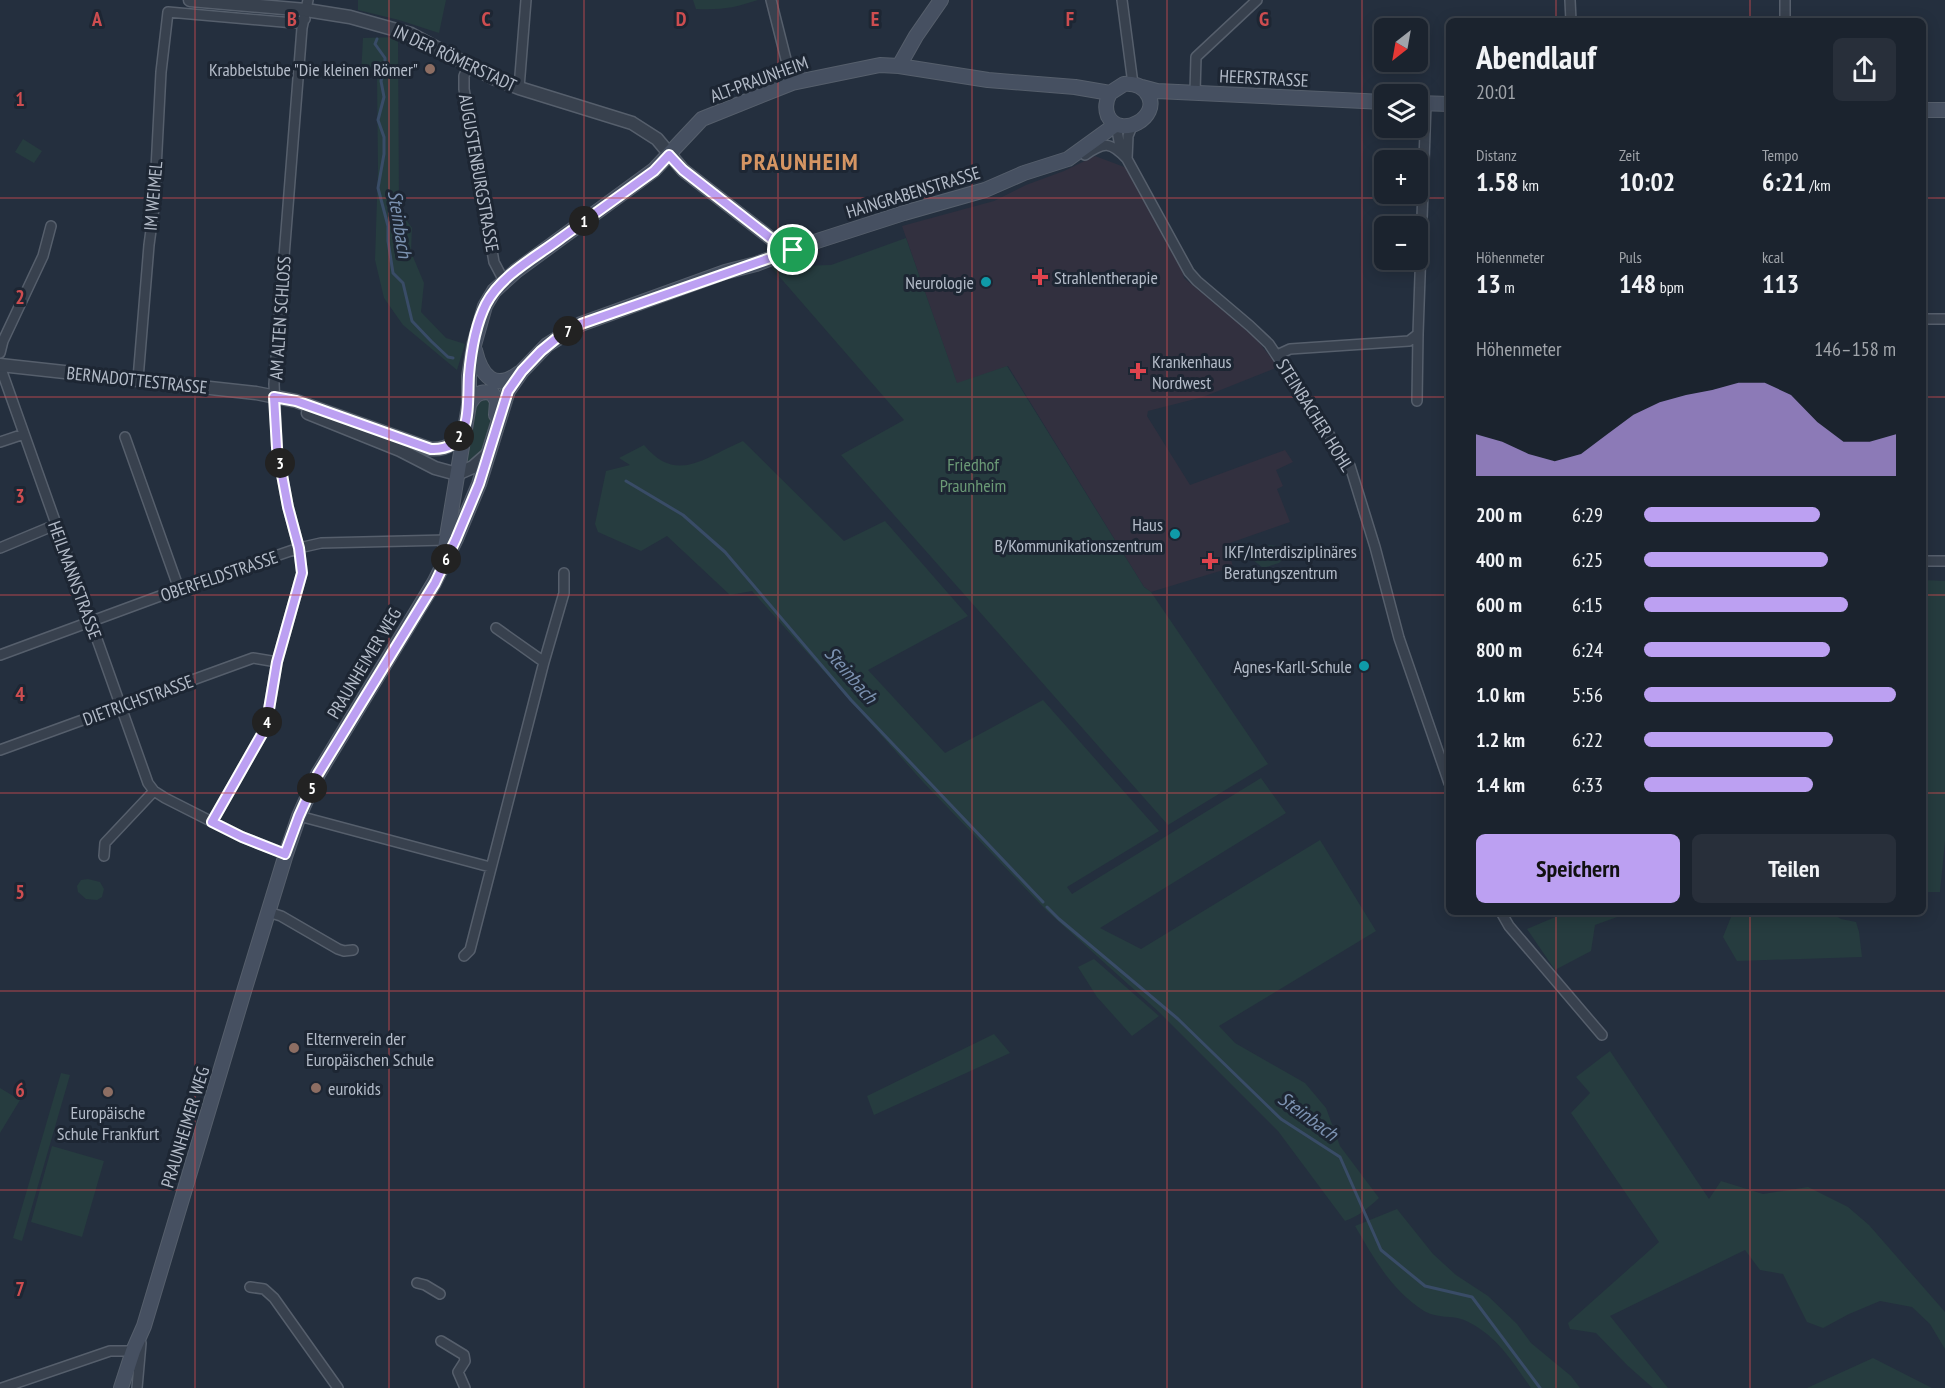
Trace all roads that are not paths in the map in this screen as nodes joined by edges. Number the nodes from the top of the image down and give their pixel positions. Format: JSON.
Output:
{"nodes":[{"id":1,"x":190,"y":0,"type":"edge"},
{"id":2,"x":526,"y":0,"type":"edge"},
{"id":3,"x":771,"y":0,"type":"edge"},
{"id":4,"x":941,"y":0,"type":"edge"},
{"id":5,"x":1122,"y":0,"type":"edge"},
{"id":6,"x":1257,"y":0,"type":"edge"},
{"id":7,"x":1570,"y":0,"type":"edge"},
{"id":8,"x":1785,"y":0,"type":"edge"},
{"id":9,"x":306,"y":10,"type":"edge"},
{"id":10,"x":168,"y":12,"type":"joint"},
{"id":11,"x":1571,"y":18,"type":"edge"},
{"id":12,"x":1785,"y":18,"type":"edge"},
{"id":13,"x":469,"y":64,"type":"junction"},
{"id":14,"x":899,"y":66,"type":"junction"},
{"id":15,"x":792,"y":82,"type":"junction"},
{"id":16,"x":1137,"y":85,"type":"junction"},
{"id":17,"x":519,"y":88,"type":"junction"},
{"id":18,"x":1194,"y":92,"type":"junction"},
{"id":19,"x":1110,"y":93,"type":"junction"},
{"id":20,"x":1374,"y":102,"type":"edge"},
{"id":21,"x":1428,"y":103,"type":"edge"},
{"id":22,"x":1446,"y":104,"type":"edge"},
{"id":23,"x":1151,"y":107,"type":"junction"},
{"id":24,"x":1926,"y":110,"type":"edge"},
{"id":25,"x":1945,"y":110,"type":"edge"},
{"id":26,"x":1116,"y":125,"type":"junction"},
{"id":27,"x":1132,"y":126,"type":"junction"},
{"id":28,"x":1421,"y":138,"type":"edge"},
{"id":29,"x":669,"y":155,"type":"junction"},
{"id":30,"x":1124,"y":156,"type":"junction"},
{"id":31,"x":1068,"y":159,"type":"junction"},
{"id":32,"x":51,"y":226,"type":"dead end"},
{"id":33,"x":793,"y":250,"type":"junction"},
{"id":34,"x":504,"y":281,"type":"junction"},
{"id":35,"x":1926,"y":319,"type":"edge"},
{"id":36,"x":1945,"y":319,"type":"edge"},
{"id":37,"x":1418,"y":334,"type":"junction"},
{"id":38,"x":474,"y":345,"type":"junction"},
{"id":39,"x":0,"y":352,"type":"edge"},
{"id":40,"x":1277,"y":354,"type":"junction"},
{"id":41,"x":0,"y":365,"type":"edge"},
{"id":42,"x":522,"y":371,"type":"junction"},
{"id":43,"x":138,"y":379,"type":"junction"},
{"id":44,"x":274,"y":397,"type":"junction"},
{"id":45,"x":1417,"y":401,"type":"dead end"},
{"id":46,"x":469,"y":405,"type":"junction"},
{"id":47,"x":496,"y":426,"type":"junction"},
{"id":48,"x":465,"y":427,"type":"junction"},
{"id":49,"x":24,"y":434,"type":"junction"},
{"id":50,"x":125,"y":437,"type":"dead end"},
{"id":51,"x":0,"y":442,"type":"edge"},
{"id":52,"x":489,"y":453,"type":"junction"},
{"id":53,"x":457,"y":474,"type":"junction"},
{"id":54,"x":55,"y":525,"type":"junction"},
{"id":55,"x":447,"y":540,"type":"junction"},
{"id":56,"x":0,"y":548,"type":"edge"},
{"id":57,"x":299,"y":548,"type":"junction"},
{"id":58,"x":1926,"y":561,"type":"edge"},
{"id":59,"x":1945,"y":561,"type":"edge"},
{"id":60,"x":442,"y":568,"type":"junction"},
{"id":61,"x":564,"y":573,"type":"dead end"},
{"id":62,"x":179,"y":589,"type":"junction"},
{"id":63,"x":91,"y":623,"type":"junction"},
{"id":64,"x":496,"y":628,"type":"dead end"},
{"id":65,"x":0,"y":655,"type":"edge"},
{"id":66,"x":277,"y":662,"type":"junction"},
{"id":67,"x":544,"y":663,"type":"junction"},
{"id":68,"x":121,"y":705,"type":"junction"},
{"id":69,"x":0,"y":750,"type":"edge"},
{"id":70,"x":1446,"y":774,"type":"edge"},
{"id":71,"x":154,"y":791,"type":"junction"},
{"id":72,"x":299,"y":816,"type":"junction"},
{"id":73,"x":212,"y":822,"type":"junction"},
{"id":74,"x":285,"y":854,"type":"junction"},
{"id":75,"x":104,"y":856,"type":"dead end"},
{"id":76,"x":490,"y":867,"type":"junction"},
{"id":77,"x":268,"y":912,"type":"junction"},
{"id":78,"x":1503,"y":915,"type":"edge"},
{"id":79,"x":353,"y":950,"type":"dead end"},
{"id":80,"x":464,"y":956,"type":"dead end"},
{"id":81,"x":1602,"y":1035,"type":"dead end"},
{"id":82,"x":417,"y":1283,"type":"dead end"},
{"id":83,"x":250,"y":1287,"type":"dead end"},
{"id":84,"x":440,"y":1294,"type":"dead end"},
{"id":85,"x":144,"y":1326,"type":"junction"},
{"id":86,"x":441,"y":1341,"type":"dead end"},
{"id":87,"x":133,"y":1351,"type":"junction"},
{"id":88,"x":2,"y":1388,"type":"edge"},
{"id":89,"x":121,"y":1388,"type":"edge"},
{"id":90,"x":137,"y":1388,"type":"edge"},
{"id":91,"x":338,"y":1388,"type":"edge"},
{"id":92,"x":465,"y":1388,"type":"edge"}],
"edges":[{"from":1,"to":9,"type":"street","name":"IN DER RÖMERSTADT"},
{"from":2,"to":17,"type":"street"},
{"from":3,"to":15,"type":"street"},
{"from":4,"to":14,"type":"main road"},
{"from":5,"to":16,"type":"street"},
{"from":6,"to":18,"type":"street"},
{"from":7,"to":11,"type":"street"},
{"from":8,"to":12,"type":"street"},
{"from":9,"to":10,"type":"street","name":"IN DER RÖMERSTADT"},
{"from":9,"to":13,"type":"street","name":"IN DER RÖMERSTADT"},
{"from":9,"to":44,"type":"street","name":"AM ALTEN SCHLOSS"},
{"from":10,"to":43,"type":"street","name":"IM WEIMEL"},
{"from":13,"to":17,"type":"street","name":"IN DER RÖMERSTADT"},
{"from":13,"to":34,"type":"street","name":"AUGUSTENBURGSTRASSE"},
{"from":14,"to":15,"type":"main road","name":"ALT-PRAUNHEIM"},
{"from":14,"to":19,"type":"main road"},
{"from":15,"to":29,"type":"main road","name":"ALT-PRAUNHEIM"},
{"from":16,"to":18,"type":"main road","name":"HEERSTRASSE"},
{"from":16,"to":19,"type":"main road"},
{"from":16,"to":23,"type":"main road"},
{"from":17,"to":29,"type":"street","name":"IN DER RÖMERSTADT"},
{"from":18,"to":20,"type":"main road","name":"HEERSTRASSE"},
{"from":18,"to":23,"type":"main road"},
{"from":19,"to":26,"type":"main road"},
{"from":21,"to":22,"type":"main road"},
{"from":23,"to":27,"type":"main road"},
{"from":24,"to":25,"type":"main road"},
{"from":26,"to":27,"type":"main road"},
{"from":26,"to":30,"type":"street","name":"STEINBACHER HOHL"},
{"from":26,"to":31,"type":"main road","name":"HAINGRABENSTRASSE"},
{"from":27,"to":30,"type":"street"},
{"from":28,"to":37,"type":"street"},
{"from":29,"to":33,"type":"street","name":"IN DER RÖMERSTADT"},
{"from":29,"to":34,"type":"main road","name":"ALT-PRAUNHEIM"},
{"from":30,"to":31,"type":"street"},
{"from":30,"to":40,"type":"street","name":"STEINBACHER HOHL"},
{"from":31,"to":33,"type":"main road","name":"HAINGRABENSTRASSE"},
{"from":32,"to":39,"type":"street"},
{"from":33,"to":42,"type":"main road","name":"HAINGRABENSTRASSE"},
{"from":34,"to":38,"type":"main road","name":"ALT-PRAUNHEIM"},
{"from":35,"to":36,"type":"street"},
{"from":37,"to":40,"type":"street"},
{"from":37,"to":45,"type":"street"},
{"from":38,"to":42,"type":"main road"},
{"from":38,"to":46,"type":"main road","name":"PRAUNHEIMER WEG"},
{"from":40,"to":70,"type":"street","name":"STEINBACHER HOHL"},
{"from":41,"to":43,"type":"street","name":"BERNADOTTESTRASSE"},
{"from":41,"to":49,"type":"street","name":"HEILMANNSTRASSE"},
{"from":42,"to":47,"type":"main road","name":"PRAUNHEIMER WEG"},
{"from":43,"to":44,"type":"street","name":"BERNADOTTESTRASSE"},
{"from":44,"to":48,"type":"street"},
{"from":44,"to":53,"type":"street"},
{"from":44,"to":57,"type":"street","name":"AM ALTEN SCHLOSS"},
{"from":46,"to":47,"type":"main road"},
{"from":46,"to":48,"type":"main road","name":"PRAUNHEIMER WEG"},
{"from":47,"to":52,"type":"main road","name":"PRAUNHEIMER WEG"},
{"from":48,"to":53,"type":"main road","name":"PRAUNHEIMER WEG"},
{"from":49,"to":51,"type":"street"},
{"from":49,"to":54,"type":"street","name":"HEILMANNSTRASSE"},
{"from":50,"to":62,"type":"street"},
{"from":52,"to":53,"type":"street"},
{"from":52,"to":60,"type":"main road","name":"PRAUNHEIMER WEG"},
{"from":53,"to":55,"type":"main road","name":"PRAUNHEIMER WEG"},
{"from":54,"to":56,"type":"street"},
{"from":54,"to":63,"type":"street","name":"HEILMANNSTRASSE"},
{"from":55,"to":57,"type":"street","name":"OBERFELDSTRASSE"},
{"from":55,"to":60,"type":"main road","name":"PRAUNHEIMER WEG"},
{"from":57,"to":62,"type":"street","name":"OBERFELDSTRASSE"},
{"from":57,"to":66,"type":"street","name":"AM ALTEN SCHLOSS"},
{"from":58,"to":59,"type":"street"},
{"from":60,"to":72,"type":"main road","name":"PRAUNHEIMER WEG"},
{"from":61,"to":67,"type":"street"},
{"from":62,"to":63,"type":"street","name":"OBERFELDSTRASSE"},
{"from":63,"to":65,"type":"street","name":"OBERFELDSTRASSE"},
{"from":63,"to":68,"type":"street","name":"HEILMANNSTRASSE"},
{"from":64,"to":67,"type":"street"},
{"from":66,"to":68,"type":"street","name":"DIETRICHSTRASSE"},
{"from":66,"to":73,"type":"street","name":"AM ALTEN SCHLOSS"},
{"from":67,"to":76,"type":"street"},
{"from":68,"to":69,"type":"street","name":"DIETRICHSTRASSE"},
{"from":68,"to":71,"type":"street","name":"HEILMANNSTRASSE"},
{"from":71,"to":73,"type":"street"},
{"from":71,"to":75,"type":"street"},
{"from":72,"to":74,"type":"main road","name":"PRAUNHEIMER WEG"},
{"from":72,"to":76,"type":"street"},
{"from":73,"to":74,"type":"street"},
{"from":74,"to":77,"type":"main road","name":"PRAUNHEIMER WEG"},
{"from":76,"to":80,"type":"street"},
{"from":77,"to":79,"type":"street"},
{"from":77,"to":85,"type":"main road","name":"PRAUNHEIMER WEG"},
{"from":78,"to":81,"type":"street"},
{"from":82,"to":84,"type":"street"},
{"from":83,"to":91,"type":"street"},
{"from":85,"to":87,"type":"main road","name":"PRAUNHEIMER WEG"},
{"from":85,"to":90,"type":"street"},
{"from":86,"to":92,"type":"street"},
{"from":87,"to":88,"type":"street"},
{"from":87,"to":89,"type":"main road","name":"PRAUNHEIMER WEG"}]}
